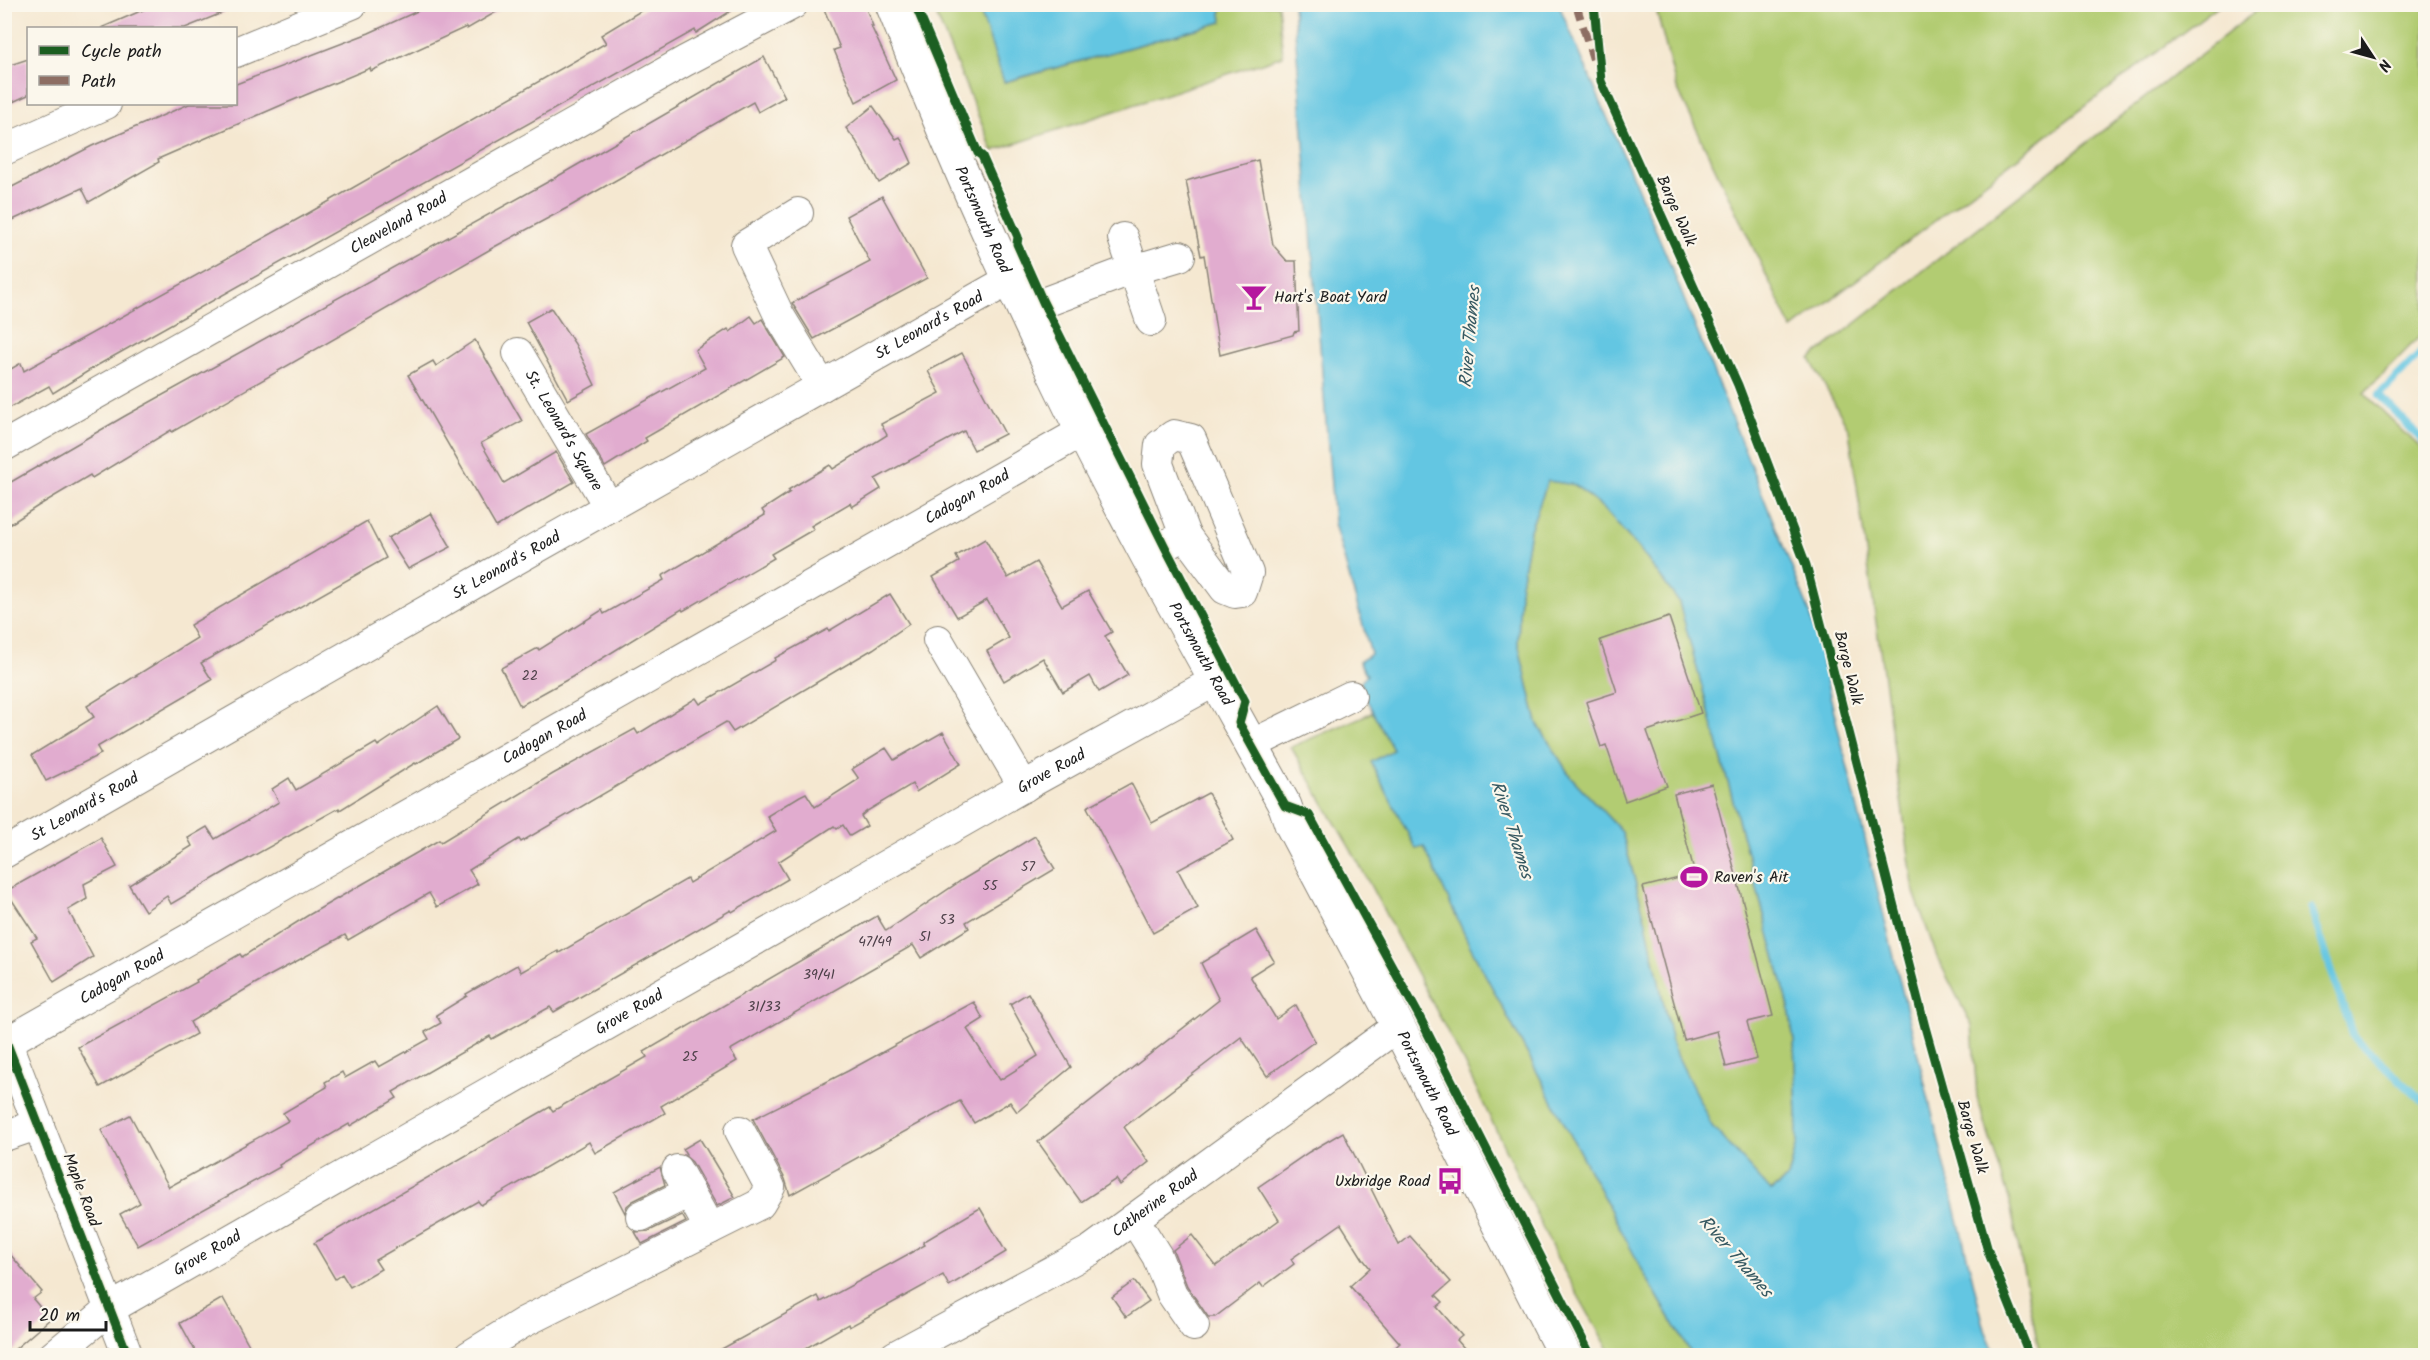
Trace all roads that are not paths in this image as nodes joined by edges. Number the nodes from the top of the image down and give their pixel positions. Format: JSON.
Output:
{"nodes":[{"id":1,"x":352,"y":4,"type":"edge"},
{"id":2,"x":793,"y":4,"type":"edge"},
{"id":3,"x":892,"y":4,"type":"edge"},
{"id":4,"x":237,"y":52,"type":"edge"},
{"id":5,"x":104,"y":105,"type":"edge"},
{"id":6,"x":4,"y":150,"type":"edge"},
{"id":7,"x":798,"y":213,"type":"dead end"},
{"id":8,"x":1124,"y":238,"type":"dead end"},
{"id":9,"x":1180,"y":256,"type":"dead end"},
{"id":10,"x":1133,"y":270,"type":"junction"},
{"id":11,"x":1009,"y":280,"type":"junction"},
{"id":12,"x":1024,"y":310,"type":"junction"},
{"id":13,"x":1151,"y":321,"type":"dead end"},
{"id":14,"x":518,"y":353,"type":"dead end"},
{"id":15,"x":822,"y":386,"type":"junction"},
{"id":16,"x":1083,"y":431,"type":"junction"},
{"id":17,"x":4,"y":446,"type":"edge"},
{"id":18,"x":609,"y":507,"type":"junction"},
{"id":19,"x":1185,"y":535,"type":"junction"},
{"id":20,"x":1147,"y":555,"type":"junction"},
{"id":21,"x":938,"y":640,"type":"dead end"},
{"id":22,"x":1215,"y":681,"type":"junction"},
{"id":23,"x":1351,"y":696,"type":"dead end"},
{"id":24,"x":1251,"y":745,"type":"junction"},
{"id":25,"x":1024,"y":787,"type":"junction"},
{"id":26,"x":4,"y":853,"type":"edge"},
{"id":27,"x":1398,"y":1026,"type":"junction"},
{"id":28,"x":6,"y":1039,"type":"edge"},
{"id":29,"x":39,"y":1124,"type":"junction"},
{"id":30,"x":740,"y":1131,"type":"dead end"},
{"id":31,"x":4,"y":1136,"type":"edge"},
{"id":32,"x":641,"y":1216,"type":"dead end"},
{"id":33,"x":1134,"y":1219,"type":"junction"},
{"id":34,"x":710,"y":1229,"type":"junction"},
{"id":35,"x":111,"y":1308,"type":"junction"},
{"id":36,"x":1194,"y":1326,"type":"dead end"},
{"id":37,"x":53,"y":1356,"type":"edge"},
{"id":38,"x":128,"y":1356,"type":"edge"},
{"id":39,"x":469,"y":1356,"type":"edge"},
{"id":40,"x":895,"y":1356,"type":"edge"},
{"id":41,"x":1565,"y":1356,"type":"edge"}],
"edges":[{"from":1,"to":4,"type":"street"},
{"from":2,"to":17,"type":"street","name":"Cleaveland Road"},
{"from":3,"to":11,"type":"main road","name":"Portsmouth Road"},
{"from":5,"to":6,"type":"street"},
{"from":7,"to":15,"type":"street"},
{"from":8,"to":10,"type":"street"},
{"from":9,"to":10,"type":"street"},
{"from":10,"to":12,"type":"street"},
{"from":10,"to":13,"type":"street"},
{"from":11,"to":12,"type":"main road","name":"Portsmouth Road"},
{"from":11,"to":15,"type":"street","name":"St Leonard's Road"},
{"from":12,"to":16,"type":"main road","name":"Portsmouth Road"},
{"from":14,"to":18,"type":"street","name":"St. Leonard's Square"},
{"from":15,"to":18,"type":"street","name":"St Leonard's Road"},
{"from":16,"to":20,"type":"main road","name":"Portsmouth Road"},
{"from":16,"to":28,"type":"street","name":"Cadogan Road"},
{"from":18,"to":26,"type":"street","name":"St Leonard's Road"},
{"from":19,"to":19,"type":"street"},
{"from":19,"to":20,"type":"street"},
{"from":20,"to":22,"type":"main road","name":"Portsmouth Road"},
{"from":21,"to":25,"type":"street"},
{"from":22,"to":24,"type":"main road","name":"Portsmouth Road"},
{"from":22,"to":25,"type":"street","name":"Grove Road"},
{"from":23,"to":24,"type":"street"},
{"from":24,"to":27,"type":"main road","name":"Portsmouth Road"},
{"from":25,"to":35,"type":"street","name":"Grove Road"},
{"from":27,"to":33,"type":"street","name":"Catherine Road"},
{"from":27,"to":41,"type":"main road","name":"Portsmouth Road"},
{"from":28,"to":29,"type":"street","name":"Maple Road"},
{"from":29,"to":31,"type":"street"},
{"from":29,"to":35,"type":"street","name":"Maple Road"},
{"from":30,"to":34,"type":"street"},
{"from":32,"to":34,"type":"street"},
{"from":33,"to":36,"type":"street"},
{"from":33,"to":40,"type":"street","name":"Catherine Road"},
{"from":34,"to":39,"type":"street"},
{"from":35,"to":37,"type":"street","name":"Grove Road"},
{"from":35,"to":38,"type":"street","name":"Maple Road"}]}
